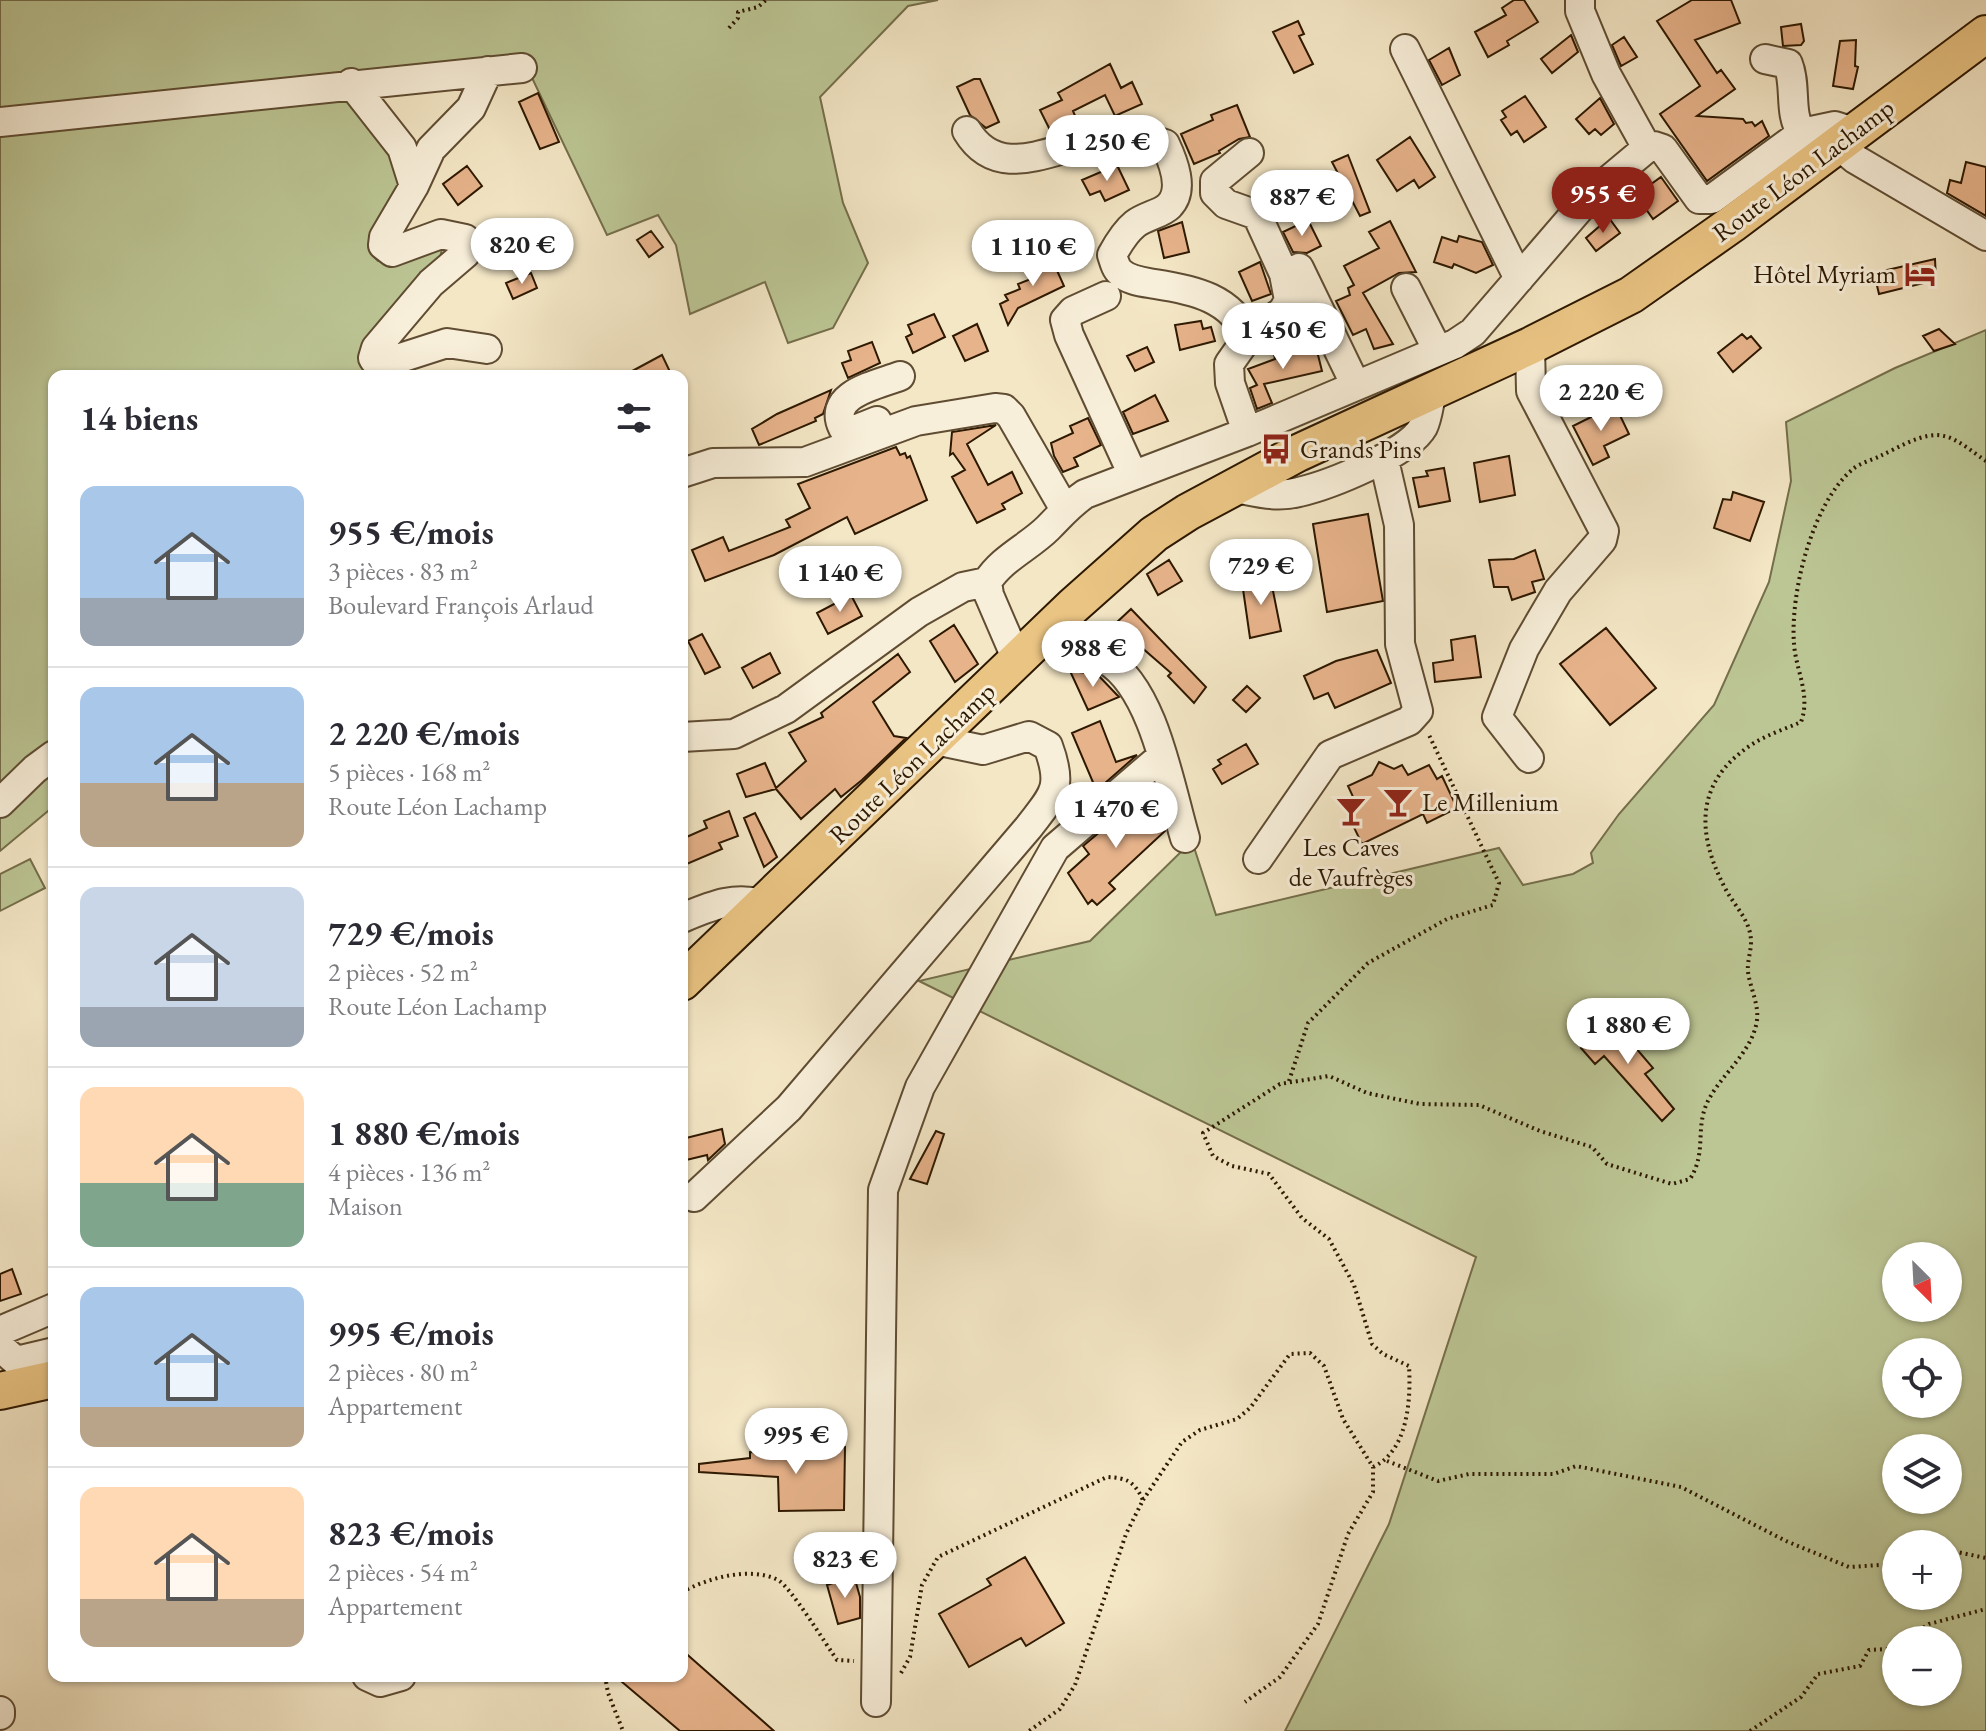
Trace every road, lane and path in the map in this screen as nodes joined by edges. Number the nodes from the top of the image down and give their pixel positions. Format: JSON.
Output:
{"nodes":[{"id":1,"x":766,"y":0,"type":"edge"},
{"id":2,"x":1580,"y":0,"type":"edge"},
{"id":3,"x":729,"y":28,"type":"dead end"},
{"id":4,"x":1986,"y":34,"type":"edge"},
{"id":5,"x":1405,"y":49,"type":"dead end"},
{"id":6,"x":1765,"y":59,"type":"dead end"},
{"id":7,"x":522,"y":68,"type":"dead end"},
{"id":8,"x":488,"y":71,"type":"junction"},
{"id":9,"x":351,"y":83,"type":"junction"},
{"id":10,"x":0,"y":122,"type":"edge"},
{"id":11,"x":967,"y":131,"type":"dead end"},
{"id":12,"x":1802,"y":133,"type":"junction"},
{"id":13,"x":1846,"y":138,"type":"junction"},
{"id":14,"x":1647,"y":148,"type":"junction"},
{"id":15,"x":1249,"y":153,"type":"dead end"},
{"id":16,"x":414,"y":186,"type":"junction"},
{"id":17,"x":1986,"y":236,"type":"edge"},
{"id":18,"x":1299,"y":268,"type":"dead end"},
{"id":19,"x":1519,"y":279,"type":"junction"},
{"id":20,"x":1406,"y":288,"type":"dead end"},
{"id":21,"x":1106,"y":296,"type":"dead end"},
{"id":22,"x":1248,"y":337,"type":"junction"},
{"id":23,"x":1530,"y":346,"type":"junction"},
{"id":24,"x":487,"y":349,"type":"dead end"},
{"id":25,"x":1438,"y":351,"type":"junction"},
{"id":26,"x":900,"y":376,"type":"dead end"},
{"id":27,"x":1356,"y":386,"type":"junction"},
{"id":28,"x":1432,"y":391,"type":"junction"},
{"id":29,"x":916,"y":421,"type":"junction"},
{"id":30,"x":1247,"y":432,"type":"junction"},
{"id":31,"x":1384,"y":460,"type":"junction"},
{"id":32,"x":1986,"y":461,"type":"edge"},
{"id":33,"x":688,"y":471,"type":"edge"},
{"id":34,"x":1132,"y":473,"type":"junction"},
{"id":35,"x":1232,"y":487,"type":"junction"},
{"id":36,"x":1064,"y":508,"type":"junction"},
{"id":37,"x":987,"y":582,"type":"junction"},
{"id":38,"x":1047,"y":632,"type":"junction"},
{"id":39,"x":1017,"y":660,"type":"junction"},
{"id":40,"x":1418,"y":711,"type":"junction"},
{"id":41,"x":688,"y":737,"type":"edge"},
{"id":42,"x":935,"y":740,"type":"junction"},
{"id":43,"x":1161,"y":757,"type":"junction"},
{"id":44,"x":1529,"y":758,"type":"dead end"},
{"id":45,"x":48,"y":759,"type":"edge"},
{"id":46,"x":0,"y":803,"type":"edge"},
{"id":47,"x":1185,"y":838,"type":"dead end"},
{"id":48,"x":1258,"y":859,"type":"dead end"},
{"id":49,"x":765,"y":905,"type":"junction"},
{"id":50,"x":694,"y":913,"type":"edge"},
{"id":51,"x":688,"y":976,"type":"edge"},
{"id":52,"x":1289,"y":1082,"type":"junction"},
{"id":53,"x":694,"y":1197,"type":"dead end"},
{"id":54,"x":48,"y":1311,"type":"edge"},
{"id":55,"x":0,"y":1331,"type":"edge"},
{"id":56,"x":0,"y":1347,"type":"edge"},
{"id":57,"x":48,"y":1353,"type":"edge"},
{"id":58,"x":48,"y":1380,"type":"edge"},
{"id":59,"x":0,"y":1391,"type":"edge"},
{"id":60,"x":1387,"y":1461,"type":"junction"},
{"id":61,"x":1373,"y":1467,"type":"junction"},
{"id":62,"x":1143,"y":1500,"type":"junction"},
{"id":63,"x":1962,"y":1553,"type":"edge"},
{"id":64,"x":1986,"y":1558,"type":"edge"},
{"id":65,"x":1882,"y":1565,"type":"edge"},
{"id":66,"x":688,"y":1589,"type":"edge"},
{"id":67,"x":1986,"y":1609,"type":"edge"},
{"id":68,"x":1926,"y":1626,"type":"edge"},
{"id":69,"x":1882,"y":1649,"type":"edge"},
{"id":70,"x":876,"y":1661,"type":"junction"},
{"id":71,"x":606,"y":1682,"type":"edge"},
{"id":72,"x":876,"y":1702,"type":"joint"},
{"id":73,"x":1245,"y":1702,"type":"dead end"},
{"id":74,"x":623,"y":1731,"type":"edge"},
{"id":75,"x":1029,"y":1731,"type":"edge"},
{"id":76,"x":1750,"y":1731,"type":"edge"}],
"edges":[{"from":1,"to":3,"type":"path"},
{"from":2,"to":14,"type":"street"},
{"from":4,"to":13,"type":"main road","name":"Route Léon Lachamp"},
{"from":5,"to":19,"type":"street"},
{"from":6,"to":12,"type":"street"},
{"from":7,"to":8,"type":"street"},
{"from":8,"to":9,"type":"street"},
{"from":8,"to":16,"type":"street"},
{"from":9,"to":10,"type":"street"},
{"from":9,"to":16,"type":"street"},
{"from":11,"to":22,"type":"street"},
{"from":12,"to":13,"type":"street"},
{"from":12,"to":14,"type":"street"},
{"from":13,"to":17,"type":"street"},
{"from":13,"to":23,"type":"main road","name":"Route Léon Lachamp"},
{"from":14,"to":19,"type":"street"},
{"from":15,"to":22,"type":"street"},
{"from":16,"to":24,"type":"street"},
{"from":18,"to":27,"type":"street"},
{"from":19,"to":25,"type":"street"},
{"from":20,"to":25,"type":"street"},
{"from":21,"to":34,"type":"street"},
{"from":22,"to":30,"type":"street"},
{"from":23,"to":28,"type":"main road","name":"Route Léon Lachamp"},
{"from":23,"to":44,"type":"street"},
{"from":25,"to":27,"type":"street"},
{"from":26,"to":29,"type":"street"},
{"from":27,"to":30,"type":"street"},
{"from":28,"to":31,"type":"street"},
{"from":28,"to":35,"type":"main road","name":"Route Léon Lachamp"},
{"from":29,"to":33,"type":"street"},
{"from":29,"to":36,"type":"street"},
{"from":30,"to":34,"type":"street"},
{"from":31,"to":35,"type":"street"},
{"from":31,"to":40,"type":"street"},
{"from":32,"to":52,"type":"path"},
{"from":34,"to":36,"type":"street"},
{"from":35,"to":38,"type":"main road","name":"Route Léon Lachamp"},
{"from":36,"to":37,"type":"street"},
{"from":37,"to":39,"type":"street"},
{"from":37,"to":41,"type":"street"},
{"from":38,"to":39,"type":"main road","name":"Route Léon Lachamp"},
{"from":38,"to":43,"type":"street"},
{"from":39,"to":42,"type":"main road","name":"Route Léon Lachamp"},
{"from":40,"to":48,"type":"street"},
{"from":40,"to":52,"type":"path"},
{"from":42,"to":49,"type":"main road","name":"Route Léon Lachamp"},
{"from":42,"to":53,"type":"street"},
{"from":43,"to":47,"type":"street"},
{"from":43,"to":70,"type":"street"},
{"from":45,"to":46,"type":"street"},
{"from":49,"to":50,"type":"street"},
{"from":49,"to":51,"type":"main road","name":"Route Léon Lachamp"},
{"from":52,"to":60,"type":"path"},
{"from":54,"to":55,"type":"street"},
{"from":56,"to":57,"type":"street"},
{"from":58,"to":59,"type":"main road"},
{"from":60,"to":61,"type":"path"},
{"from":60,"to":65,"type":"path"},
{"from":61,"to":62,"type":"path"},
{"from":61,"to":73,"type":"path"},
{"from":62,"to":72,"type":"path"},
{"from":62,"to":75,"type":"path"},
{"from":63,"to":64,"type":"path"},
{"from":66,"to":70,"type":"path"},
{"from":67,"to":68,"type":"path"},
{"from":69,"to":76,"type":"path"},
{"from":70,"to":72,"type":"street"},
{"from":71,"to":74,"type":"path"}]}
